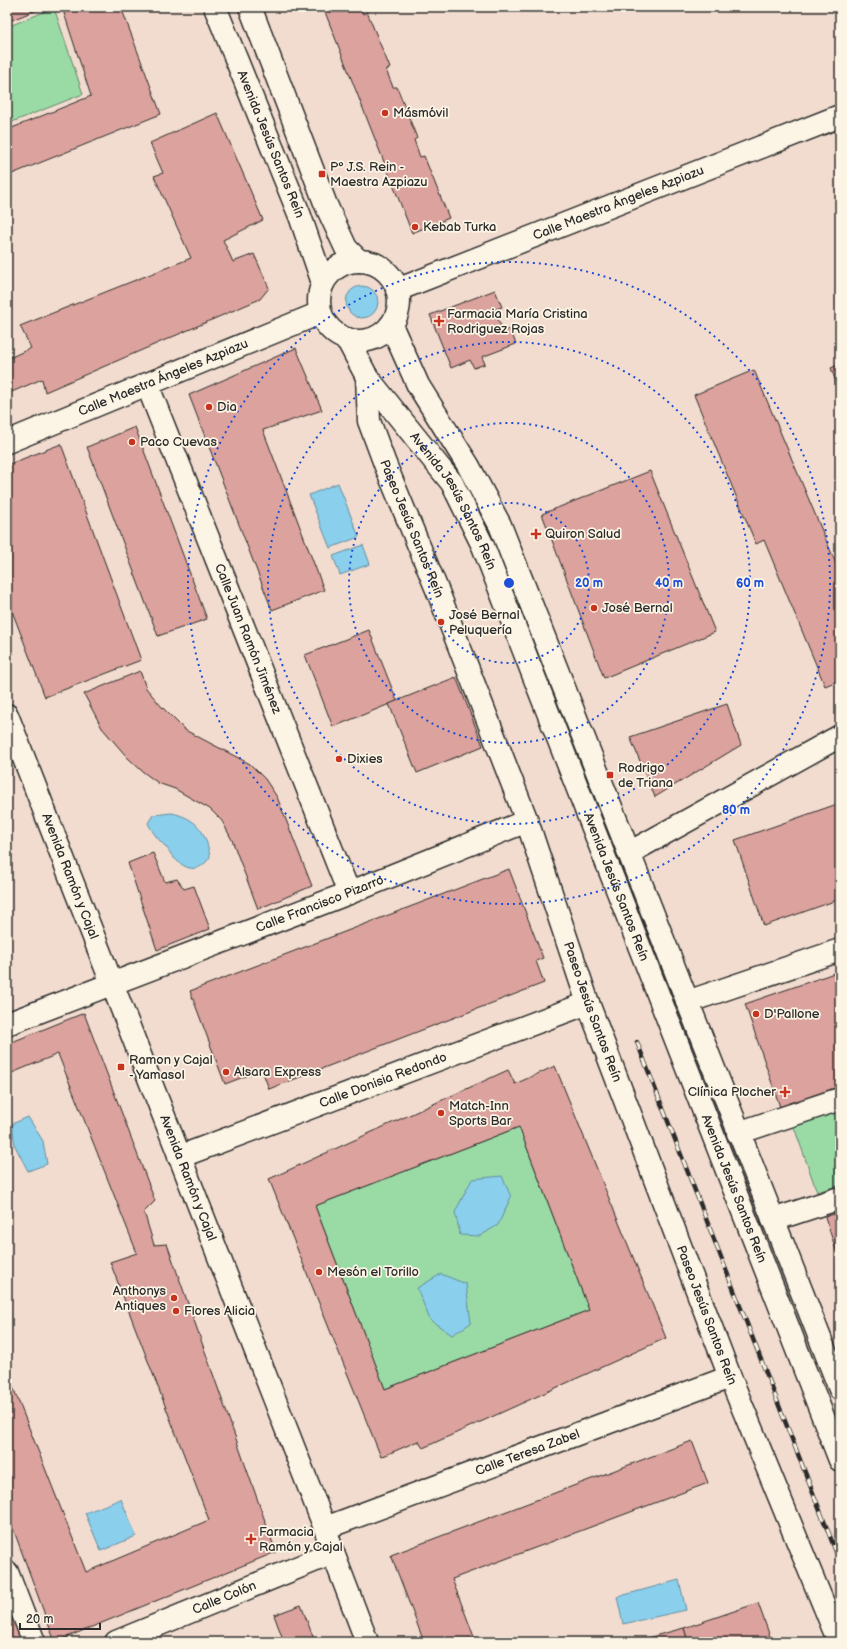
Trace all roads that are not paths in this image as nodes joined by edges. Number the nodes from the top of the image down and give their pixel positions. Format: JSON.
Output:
{"nodes":[{"id":1,"x":215,"y":7,"type":"edge"},
{"id":2,"x":250,"y":7,"type":"edge"},
{"id":3,"x":840,"y":116,"type":"edge"},
{"id":4,"x":359,"y":261,"type":"junction"},
{"id":5,"x":323,"y":283,"type":"junction"},
{"id":6,"x":397,"y":290,"type":"junction"},
{"id":7,"x":320,"y":313,"type":"junction"},
{"id":8,"x":390,"y":324,"type":"junction"},
{"id":9,"x":347,"y":339,"type":"junction"},
{"id":10,"x":367,"y":377,"type":"junction"},
{"id":11,"x":147,"y":384,"type":"junction"},
{"id":12,"x":7,"y":442,"type":"edge"},
{"id":13,"x":7,"y":715,"type":"edge"},
{"id":14,"x":840,"y":736,"type":"edge"},
{"id":15,"x":527,"y":821,"type":"junction"},
{"id":16,"x":629,"y":853,"type":"junction"},
{"id":17,"x":349,"y":893,"type":"junction"},
{"id":18,"x":840,"y":950,"type":"edge"},
{"id":19,"x":112,"y":983,"type":"junction"},
{"id":20,"x":687,"y":1002,"type":"junction"},
{"id":21,"x":588,"y":1003,"type":"junction"},
{"id":22,"x":7,"y":1024,"type":"edge"},
{"id":23,"x":840,"y":1099,"type":"edge"},
{"id":24,"x":738,"y":1133,"type":"junction"},
{"id":25,"x":179,"y":1157,"type":"junction"},
{"id":26,"x":840,"y":1198,"type":"edge"},
{"id":27,"x":773,"y":1220,"type":"junction"},
{"id":28,"x":834,"y":1359,"type":"edge"},
{"id":29,"x":730,"y":1377,"type":"junction"},
{"id":30,"x":840,"y":1389,"type":"edge"},
{"id":31,"x":840,"y":1460,"type":"edge"},
{"id":32,"x":325,"y":1528,"type":"junction"},
{"id":33,"x":333,"y":1553,"type":"junction"},
{"id":34,"x":7,"y":1572,"type":"edge"},
{"id":35,"x":34,"y":1642,"type":"edge"},
{"id":36,"x":116,"y":1642,"type":"edge"},
{"id":37,"x":367,"y":1642,"type":"edge"},
{"id":38,"x":839,"y":1642,"type":"edge"}],
"edges":[{"from":1,"to":5,"type":"street","name":"Avenida Jesús Santos Reín"},
{"from":2,"to":4,"type":"street"},
{"from":3,"to":6,"type":"street","name":"Calle Maestra Ángeles Azpiazu"},
{"from":4,"to":5,"type":"street"},
{"from":4,"to":6,"type":"street"},
{"from":5,"to":7,"type":"street"},
{"from":6,"to":8,"type":"street"},
{"from":7,"to":9,"type":"street"},
{"from":7,"to":11,"type":"street","name":"Calle Maestra Ángeles Azpiazu"},
{"from":8,"to":9,"type":"street"},
{"from":8,"to":16,"type":"street","name":"Avenida Jesús Santos Reín"},
{"from":9,"to":10,"type":"street","name":"Avenida Jesús Santos Reín"},
{"from":10,"to":15,"type":"street","name":"Paseo Jesús Santos Reín"},
{"from":10,"to":31,"type":"street","name":"Avenida Jesús Santos Reín"},
{"from":11,"to":12,"type":"street","name":"Calle Maestra Ángeles Azpiazu"},
{"from":11,"to":17,"type":"street","name":"Calle Juan Ramón Jiménez"},
{"from":13,"to":19,"type":"street","name":"Avenida Ramón y Cajal"},
{"from":14,"to":16,"type":"street"},
{"from":15,"to":17,"type":"street","name":"Calle Francisco Pizarro"},
{"from":15,"to":21,"type":"street","name":"Paseo Jesús Santos Reín"},
{"from":16,"to":20,"type":"street","name":"Avenida Jesús Santos Reín"},
{"from":17,"to":19,"type":"street","name":"Calle Francisco Pizarro"},
{"from":18,"to":20,"type":"street"},
{"from":19,"to":22,"type":"street","name":"Calle Francisco Pizarro"},
{"from":19,"to":25,"type":"street","name":"Avenida Ramón y Cajal"},
{"from":20,"to":24,"type":"street","name":"Avenida Jesús Santos Reín"},
{"from":21,"to":25,"type":"street","name":"Calle Donisia Redondo"},
{"from":21,"to":29,"type":"street","name":"Paseo Jesús Santos Reín"},
{"from":23,"to":24,"type":"street"},
{"from":24,"to":27,"type":"street","name":"Avenida Jesús Santos Reín"},
{"from":25,"to":32,"type":"street","name":"Avenida Ramón y Cajal"},
{"from":26,"to":27,"type":"street"},
{"from":27,"to":28,"type":"street","name":"Avenida Jesús Santos Reín"},
{"from":28,"to":30,"type":"street","name":"Avenida Jesús Santos Reín"},
{"from":29,"to":32,"type":"street","name":"Calle Teresa Zabel"},
{"from":29,"to":38,"type":"street","name":"Paseo Jesús Santos Reín"},
{"from":32,"to":33,"type":"street","name":"Avenida Ramón y Cajal"},
{"from":33,"to":36,"type":"street","name":"Calle Colón"},
{"from":33,"to":37,"type":"street","name":"Avenida Ramón y Cajal"},
{"from":34,"to":35,"type":"street"}]}
